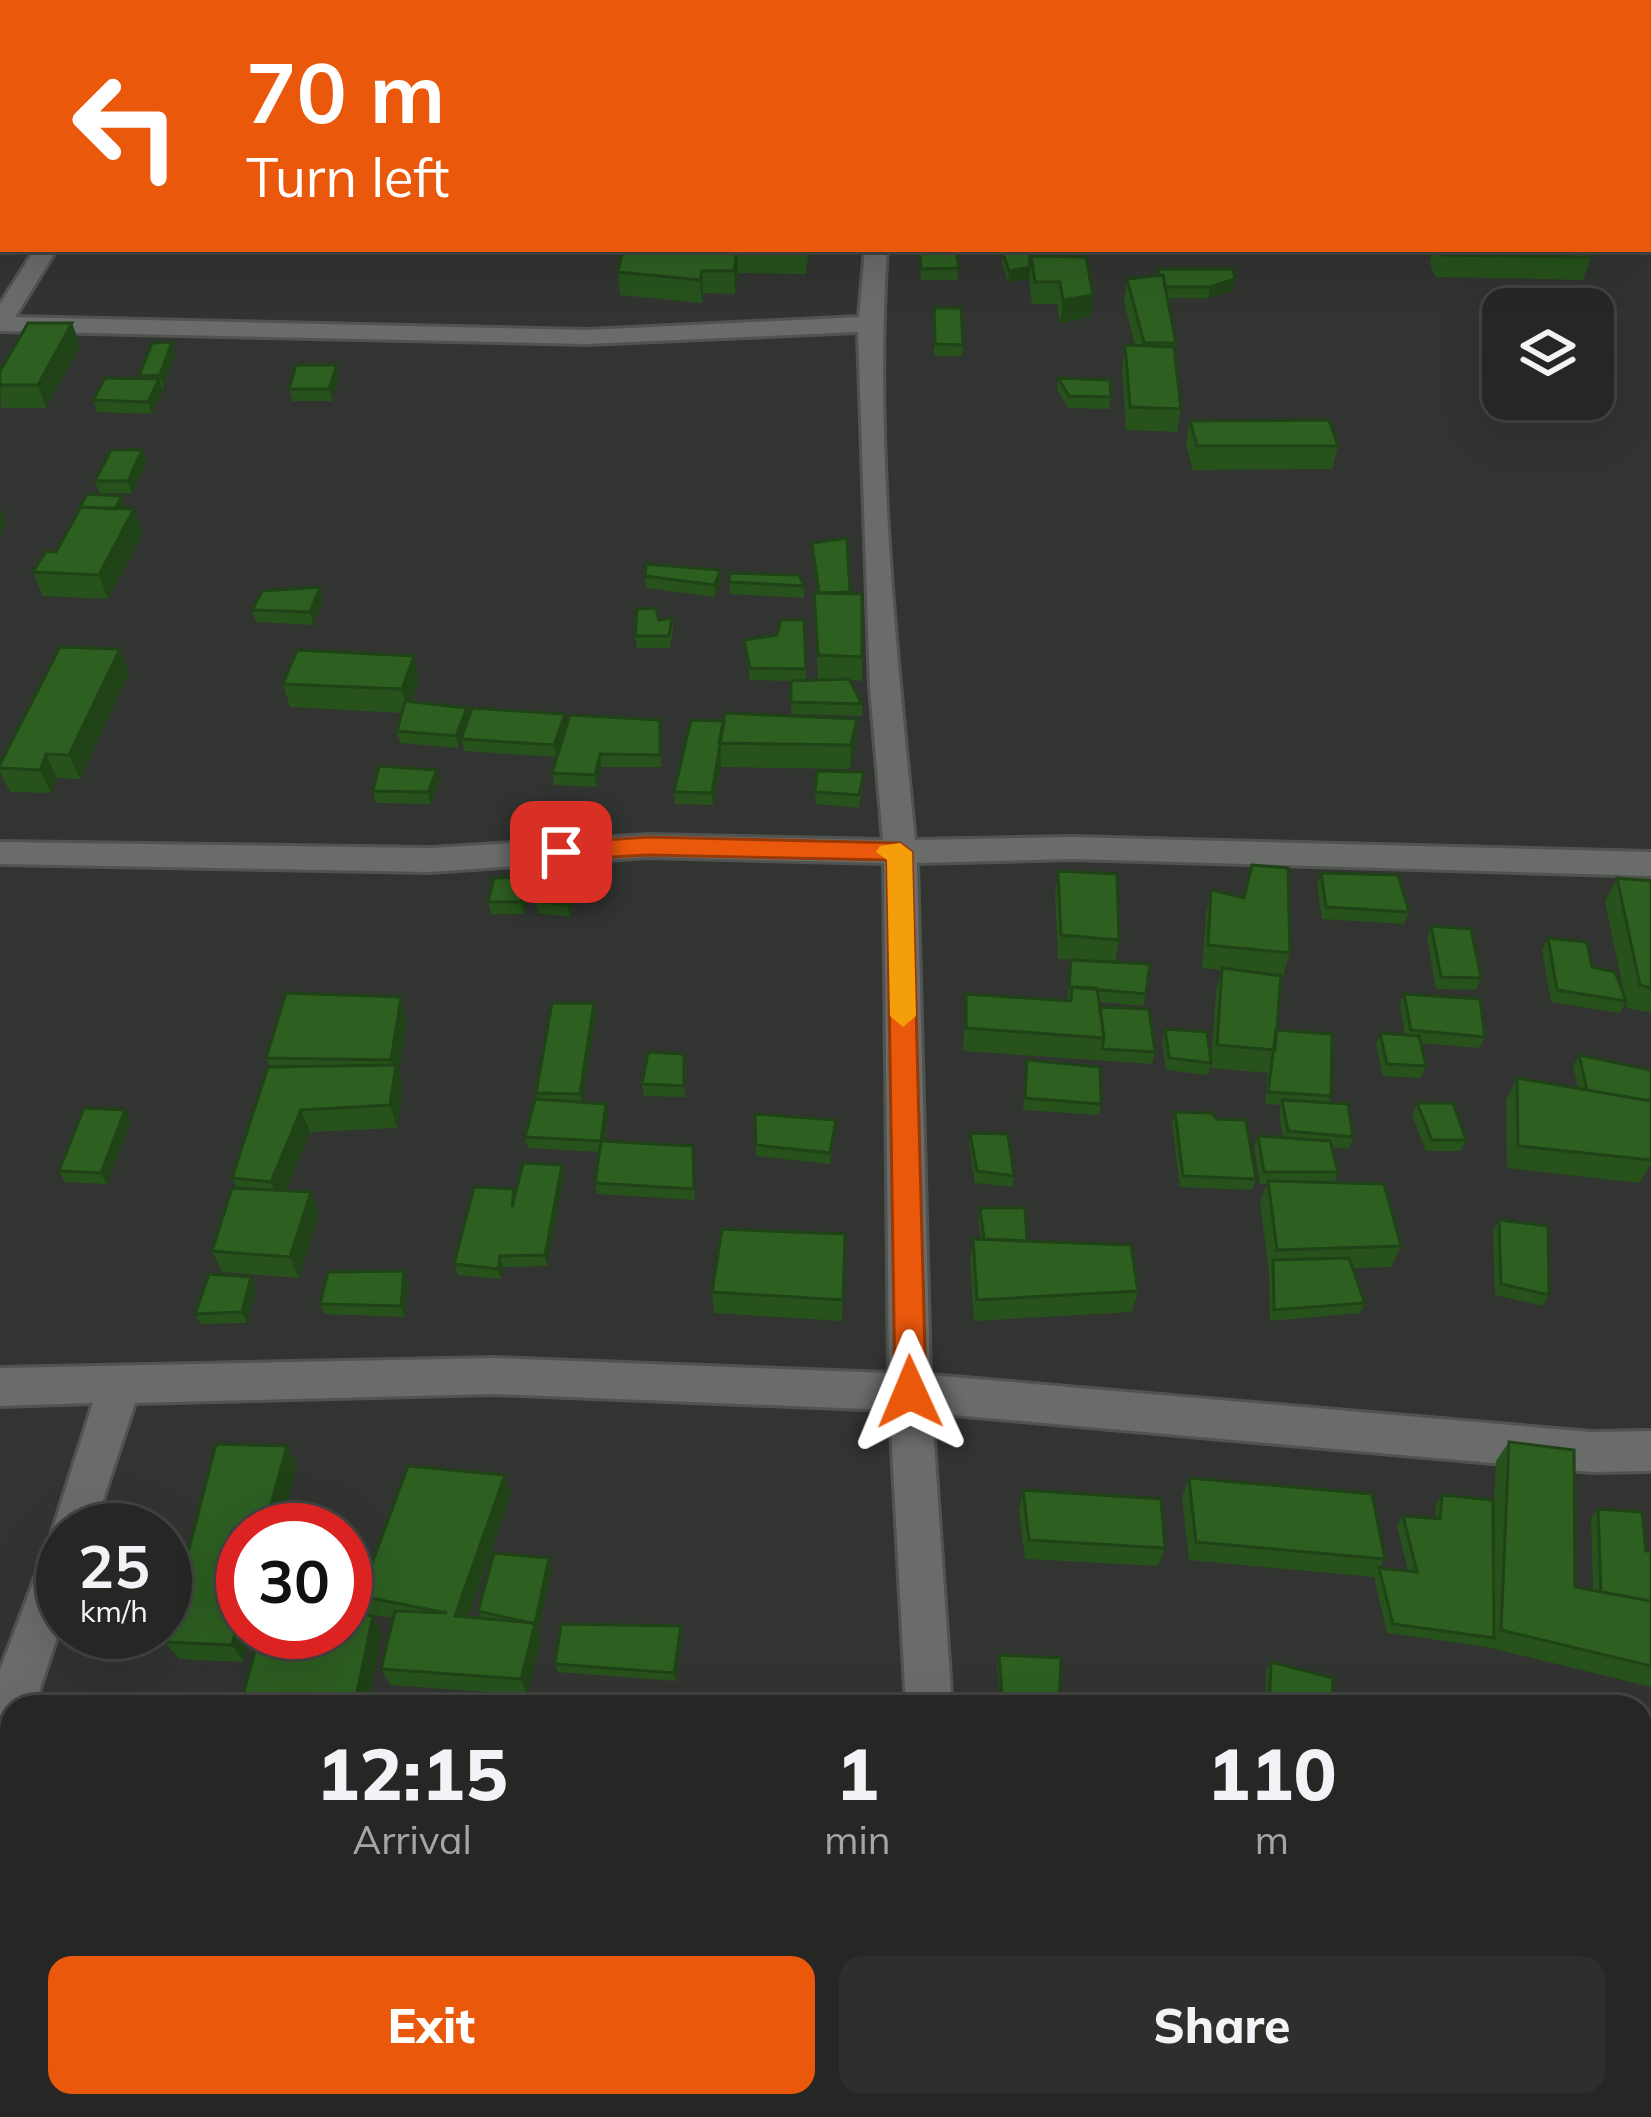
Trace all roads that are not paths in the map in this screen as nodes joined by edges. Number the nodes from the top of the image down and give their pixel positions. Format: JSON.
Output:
{"nodes":[{"id":1,"x":44,"y":252,"type":"edge"},
{"id":2,"x":876,"y":252,"type":"edge"},
{"id":3,"x":0,"y":323,"type":"edge"},
{"id":4,"x":870,"y":324,"type":"junction"},
{"id":5,"x":900,"y":852,"type":"junction"},
{"id":6,"x":0,"y":854,"type":"edge"},
{"id":7,"x":1651,"y":864,"type":"edge"},
{"id":8,"x":0,"y":1387,"type":"edge"},
{"id":9,"x":119,"y":1387,"type":"junction"},
{"id":10,"x":910,"y":1392,"type":"junction"},
{"id":11,"x":1651,"y":1450,"type":"edge"},
{"id":12,"x":79,"y":1503,"type":"edge"},
{"id":13,"x":36,"y":1632,"type":"edge"},
{"id":14,"x":15,"y":1695,"type":"edge"},
{"id":15,"x":927,"y":1695,"type":"edge"}],
"edges":[{"from":1,"to":3,"type":"street"},
{"from":2,"to":4,"type":"street"},
{"from":3,"to":4,"type":"street"},
{"from":4,"to":5,"type":"street"},
{"from":5,"to":6,"type":"street"},
{"from":5,"to":7,"type":"street"},
{"from":5,"to":10,"type":"street"},
{"from":8,"to":9,"type":"street"},
{"from":9,"to":10,"type":"street"},
{"from":9,"to":12,"type":"street"},
{"from":10,"to":11,"type":"street"},
{"from":10,"to":15,"type":"street"},
{"from":13,"to":14,"type":"street"}]}
